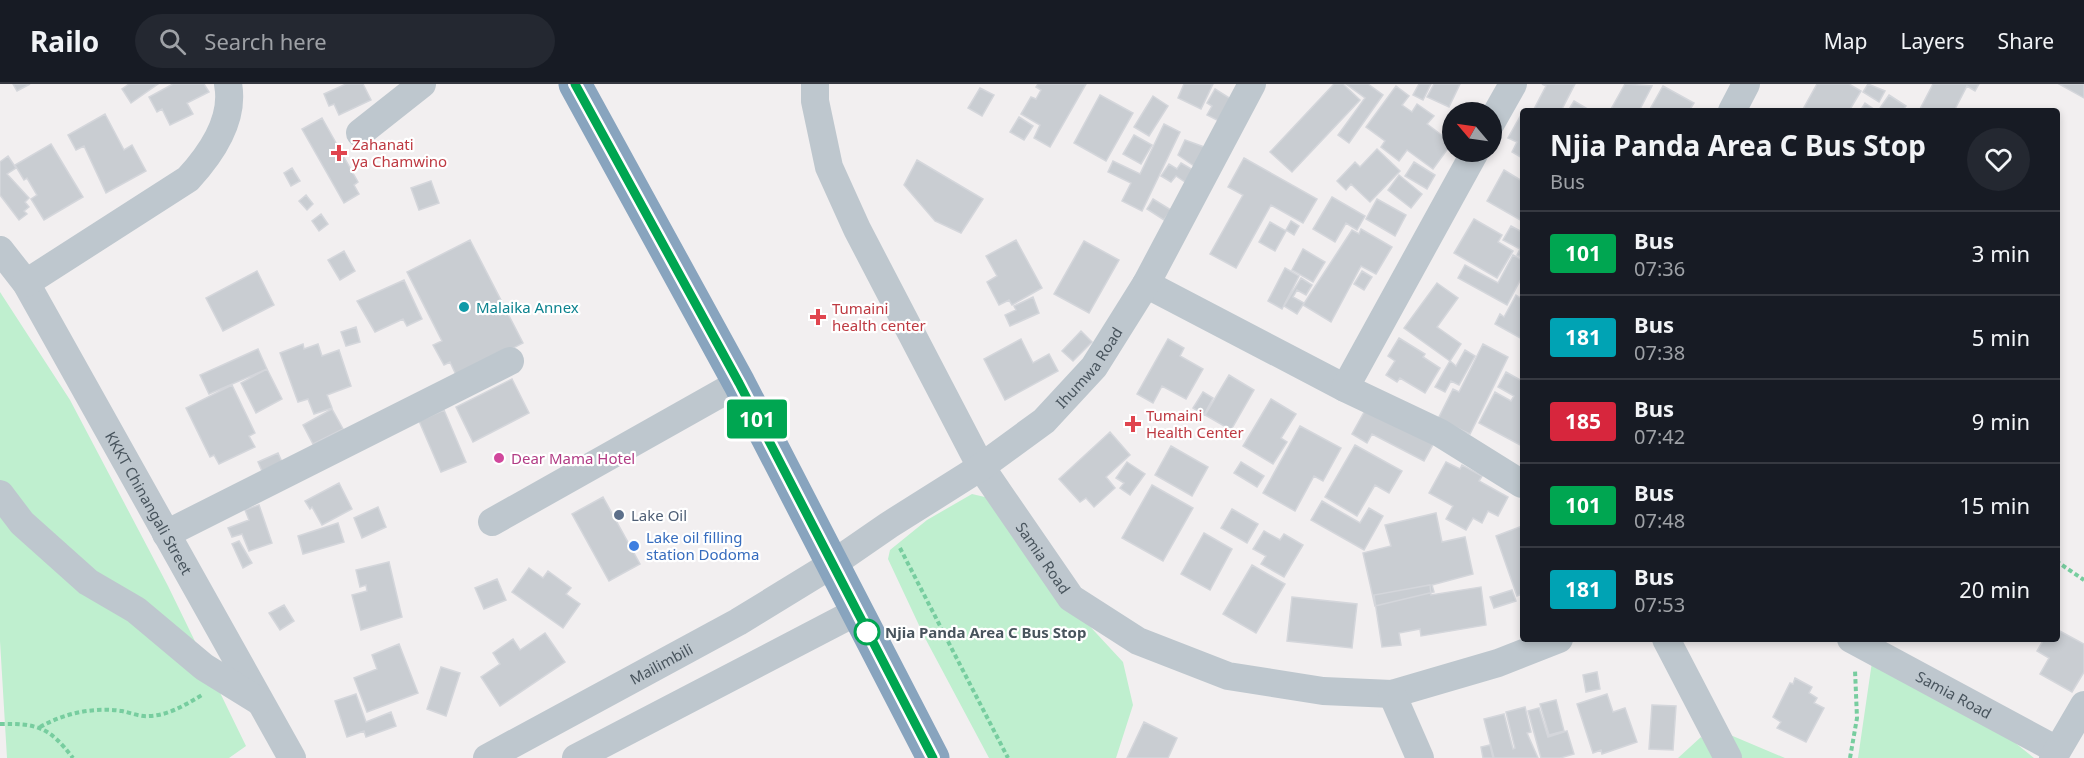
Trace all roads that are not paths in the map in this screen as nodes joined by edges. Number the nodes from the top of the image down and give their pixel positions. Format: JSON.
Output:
{"nodes":[{"id":1,"x":228,"y":84,"type":"edge"},
{"id":2,"x":422,"y":84,"type":"edge"},
{"id":3,"x":575,"y":84,"type":"edge"},
{"id":4,"x":814,"y":84,"type":"edge"},
{"id":5,"x":1252,"y":84,"type":"edge"},
{"id":6,"x":1513,"y":84,"type":"edge"},
{"id":7,"x":1746,"y":84,"type":"edge"},
{"id":8,"x":1502,"y":104,"type":"edge"},
{"id":9,"x":1734,"y":108,"type":"edge"},
{"id":10,"x":360,"y":133,"type":"dead end"},
{"id":11,"x":1469,"y":162,"type":"edge"},
{"id":12,"x":0,"y":250,"type":"edge"},
{"id":13,"x":26,"y":283,"type":"junction"},
{"id":14,"x":1146,"y":284,"type":"junction"},
{"id":15,"x":510,"y":361,"type":"dead end"},
{"id":16,"x":739,"y":383,"type":"junction"},
{"id":17,"x":1344,"y":388,"type":"junction"},
{"id":18,"x":981,"y":467,"type":"junction"},
{"id":19,"x":1520,"y":483,"type":"edge"},
{"id":20,"x":0,"y":494,"type":"edge"},
{"id":21,"x":492,"y":522,"type":"dead end"},
{"id":22,"x":166,"y":534,"type":"junction"},
{"id":23,"x":831,"y":565,"type":"junction"},
{"id":24,"x":856,"y":612,"type":"junction"},
{"id":25,"x":1551,"y":642,"type":"edge"},
{"id":26,"x":1668,"y":642,"type":"edge"},
{"id":27,"x":1856,"y":642,"type":"edge"},
{"id":28,"x":1392,"y":694,"type":"junction"},
{"id":29,"x":261,"y":702,"type":"junction"},
{"id":30,"x":2084,"y":705,"type":"edge"},
{"id":31,"x":2055,"y":754,"type":"edge"},
{"id":32,"x":292,"y":758,"type":"edge"},
{"id":33,"x":487,"y":758,"type":"edge"},
{"id":34,"x":576,"y":758,"type":"edge"},
{"id":35,"x":933,"y":758,"type":"edge"},
{"id":36,"x":1420,"y":758,"type":"edge"},
{"id":37,"x":1728,"y":758,"type":"edge"}],
"edges":[{"from":1,"to":13,"type":"street"},
{"from":2,"to":10,"type":"street"},
{"from":3,"to":16,"type":"highway"},
{"from":4,"to":18,"type":"street","name":"Samia Road"},
{"from":5,"to":14,"type":"street","name":"Ihumwa Road"},
{"from":6,"to":8,"type":"street"},
{"from":7,"to":9,"type":"street"},
{"from":11,"to":17,"type":"street"},
{"from":12,"to":13,"type":"street","name":"KKKT Chinangali Street"},
{"from":13,"to":22,"type":"street","name":"KKKT Chinangali Street"},
{"from":14,"to":17,"type":"street"},
{"from":14,"to":18,"type":"street","name":"Ihumwa Road"},
{"from":15,"to":22,"type":"street"},
{"from":16,"to":21,"type":"street"},
{"from":16,"to":23,"type":"highway"},
{"from":17,"to":19,"type":"street"},
{"from":18,"to":23,"type":"street","name":"Ihumwa Road"},
{"from":18,"to":28,"type":"street","name":"Samia Road"},
{"from":20,"to":29,"type":"street"},
{"from":22,"to":29,"type":"street","name":"KKKT Chinangali Street"},
{"from":23,"to":24,"type":"highway"},
{"from":23,"to":33,"type":"street","name":"Mailimbili"},
{"from":24,"to":34,"type":"street"},
{"from":24,"to":35,"type":"highway"},
{"from":25,"to":28,"type":"street","name":"Samia Road"},
{"from":26,"to":37,"type":"street"},
{"from":27,"to":31,"type":"street","name":"Samia Road"},
{"from":28,"to":36,"type":"street"},
{"from":29,"to":32,"type":"street","name":"KKKT Chinangali Street"},
{"from":30,"to":31,"type":"street"}]}
